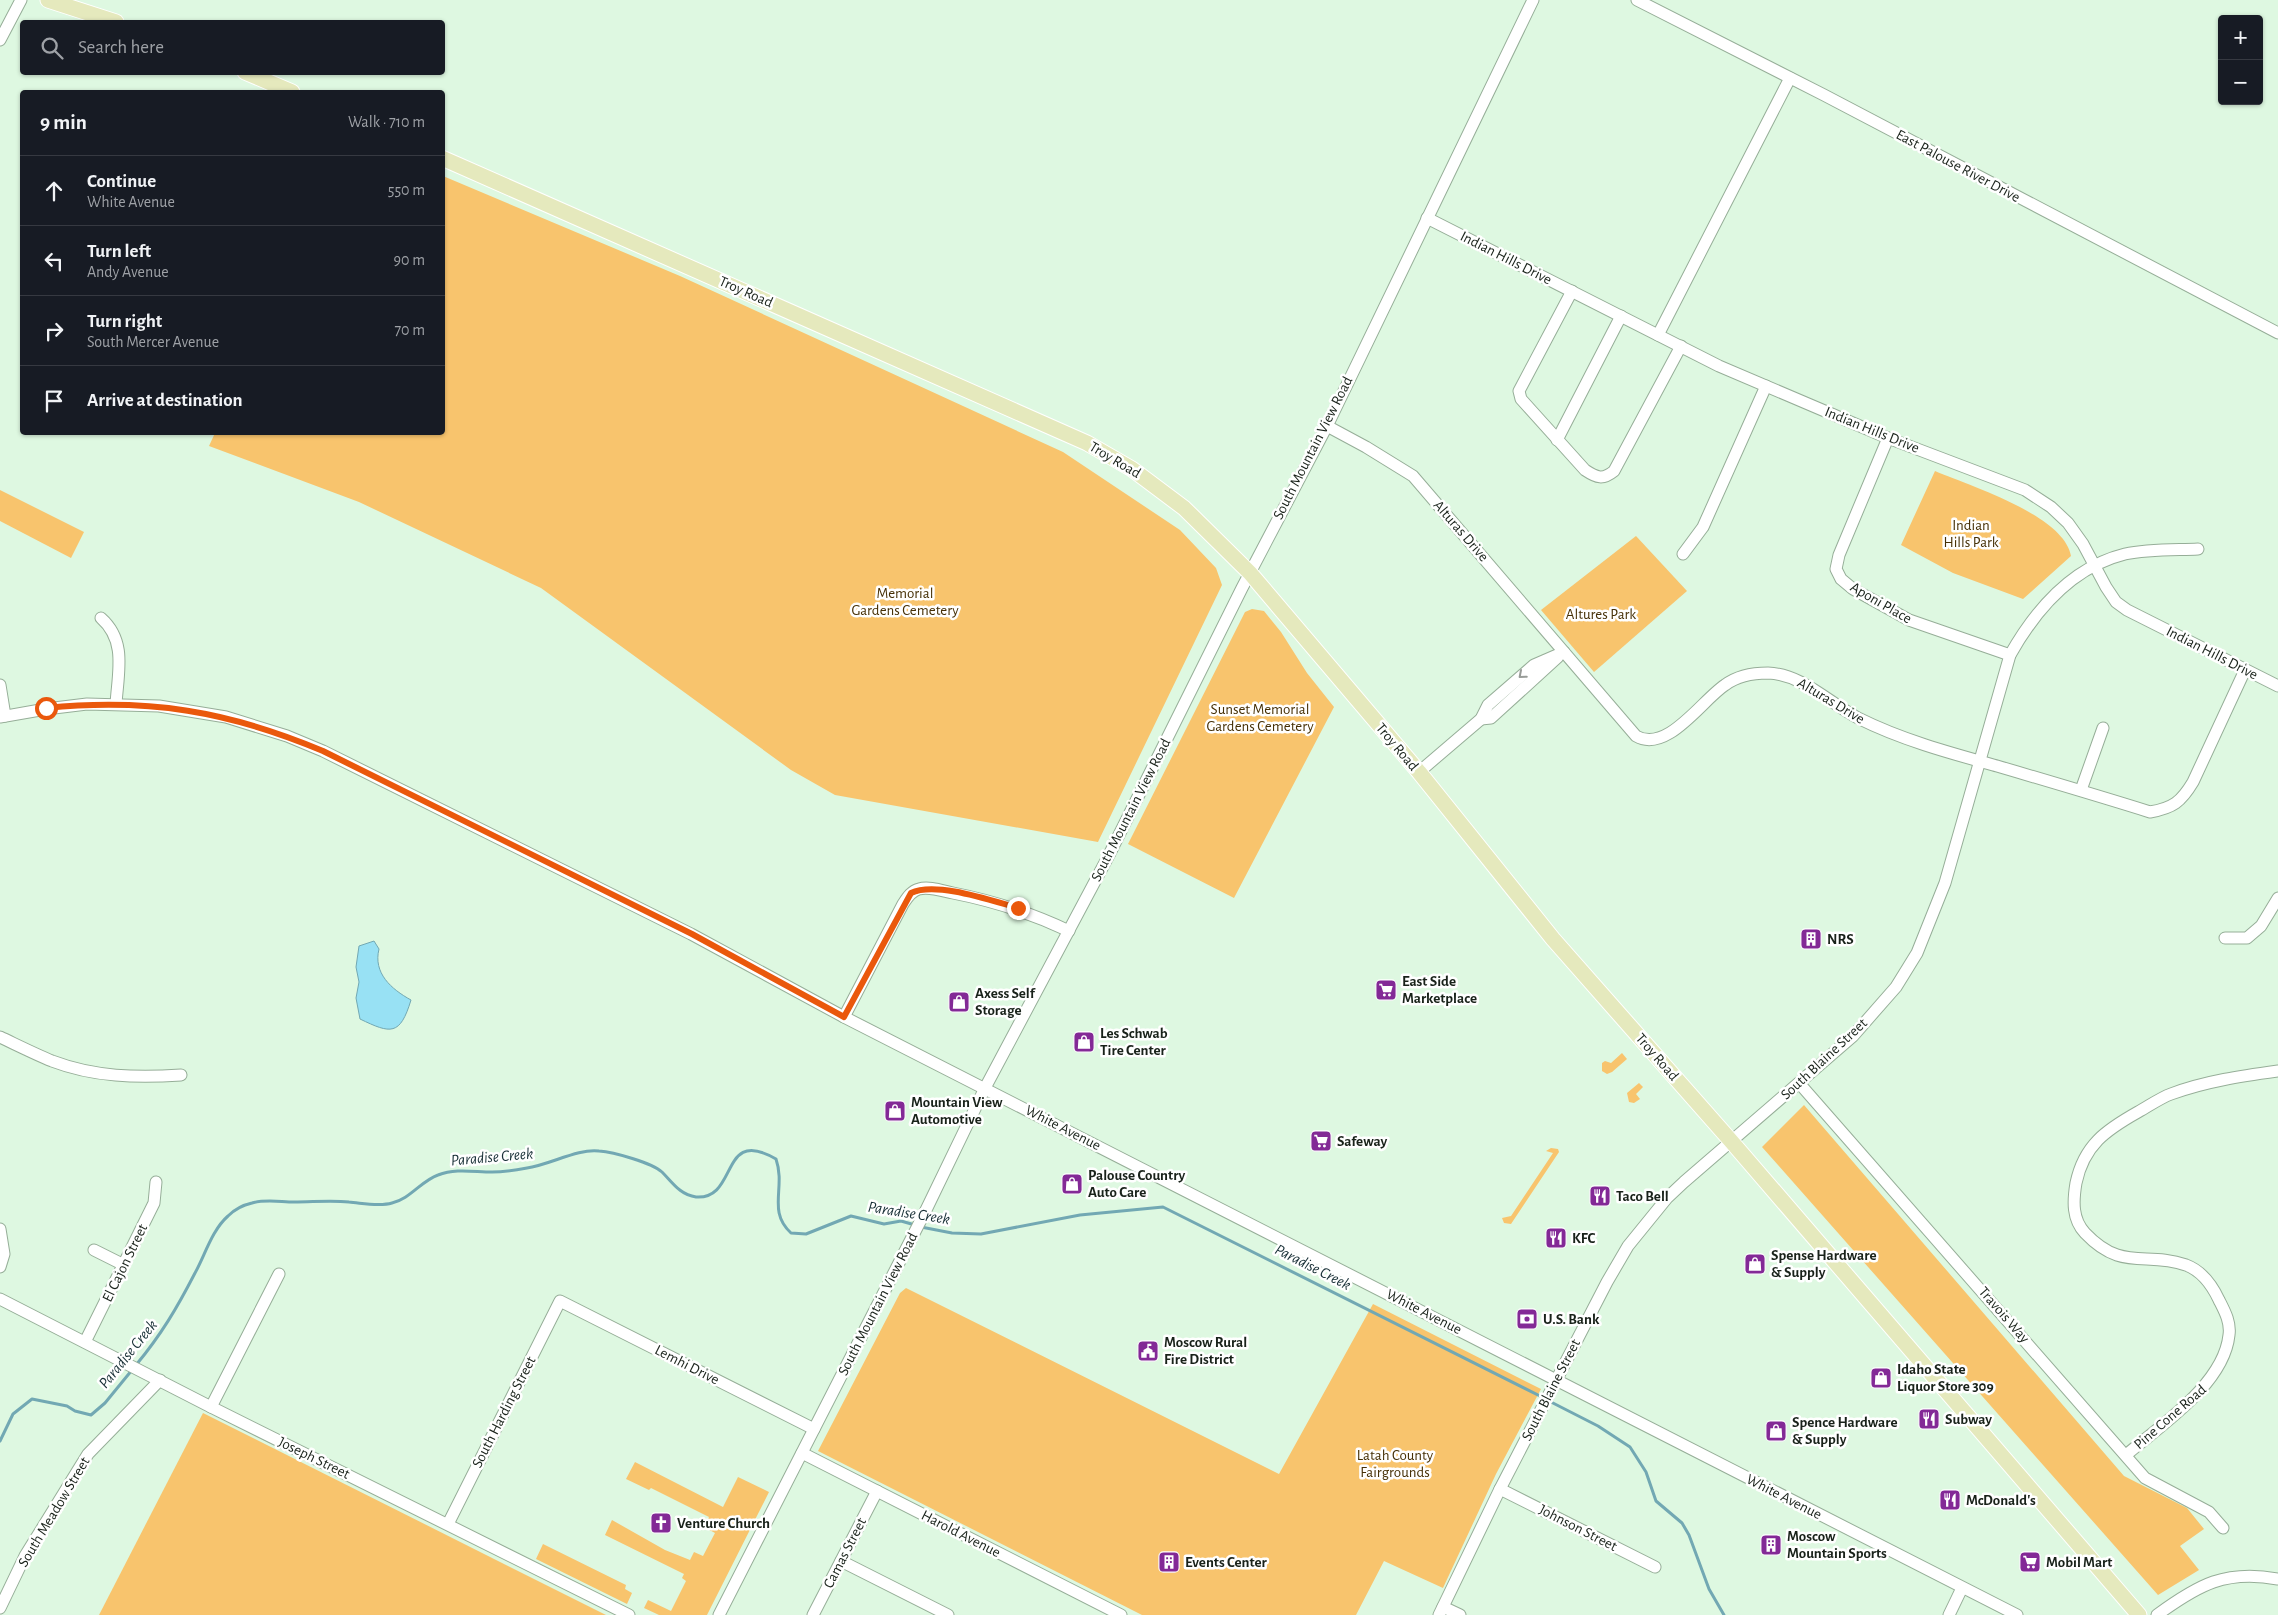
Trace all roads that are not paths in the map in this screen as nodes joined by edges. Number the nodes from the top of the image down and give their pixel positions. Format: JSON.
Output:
{"nodes":[{"id":1,"x":21,"y":0,"type":"edge"},
{"id":2,"x":48,"y":0,"type":"edge"},
{"id":3,"x":1533,"y":0,"type":"edge"},
{"id":4,"x":1637,"y":0,"type":"edge"},
{"id":5,"x":110,"y":20,"type":"edge"},
{"id":6,"x":0,"y":40,"type":"edge"},
{"id":7,"x":252,"y":75,"type":"edge"},
{"id":8,"x":1790,"y":78,"type":"junction"},
{"id":9,"x":287,"y":90,"type":"edge"},
{"id":10,"x":445,"y":159,"type":"edge"},
{"id":11,"x":1427,"y":218,"type":"junction"},
{"id":12,"x":1572,"y":291,"type":"junction"},
{"id":13,"x":1621,"y":316,"type":"junction"},
{"id":14,"x":2278,"y":333,"type":"edge"},
{"id":15,"x":1658,"y":334,"type":"junction"},
{"id":16,"x":1681,"y":346,"type":"junction"},
{"id":17,"x":1766,"y":386,"type":"junction"},
{"id":18,"x":1327,"y":426,"type":"junction"},
{"id":19,"x":1888,"y":438,"type":"junction"},
{"id":20,"x":1557,"y":440,"type":"junction"},
{"id":21,"x":2198,"y":549,"type":"dead end"},
{"id":22,"x":1683,"y":554,"type":"dead end"},
{"id":23,"x":2094,"y":566,"type":"junction"},
{"id":24,"x":1250,"y":573,"type":"junction"},
{"id":25,"x":101,"y":618,"type":"dead end"},
{"id":26,"x":1564,"y":652,"type":"junction"},
{"id":27,"x":2010,"y":654,"type":"junction"},
{"id":28,"x":2245,"y":670,"type":"junction"},
{"id":29,"x":0,"y":685,"type":"edge"},
{"id":30,"x":2278,"y":686,"type":"edge"},
{"id":31,"x":116,"y":704,"type":"junction"},
{"id":32,"x":3,"y":716,"type":"edge"},
{"id":33,"x":2103,"y":728,"type":"dead end"},
{"id":34,"x":1980,"y":762,"type":"junction"},
{"id":35,"x":1419,"y":772,"type":"junction"},
{"id":36,"x":2081,"y":790,"type":"junction"},
{"id":37,"x":2278,"y":898,"type":"edge"},
{"id":38,"x":1069,"y":931,"type":"junction"},
{"id":39,"x":2225,"y":938,"type":"dead end"},
{"id":40,"x":844,"y":1017,"type":"junction"},
{"id":41,"x":0,"y":1037,"type":"edge"},
{"id":42,"x":2278,"y":1071,"type":"edge"},
{"id":43,"x":181,"y":1075,"type":"dead end"},
{"id":44,"x":1799,"y":1083,"type":"junction"},
{"id":45,"x":985,"y":1088,"type":"junction"},
{"id":46,"x":1731,"y":1142,"type":"junction"},
{"id":47,"x":156,"y":1182,"type":"dead end"},
{"id":48,"x":0,"y":1229,"type":"edge"},
{"id":49,"x":94,"y":1250,"type":"dead end"},
{"id":50,"x":124,"y":1265,"type":"junction"},
{"id":51,"x":0,"y":1267,"type":"edge"},
{"id":52,"x":279,"y":1274,"type":"dead end"},
{"id":53,"x":0,"y":1298,"type":"edge"},
{"id":54,"x":560,"y":1301,"type":"joint"},
{"id":55,"x":85,"y":1342,"type":"junction"},
{"id":56,"x":160,"y":1380,"type":"junction"},
{"id":57,"x":1554,"y":1383,"type":"junction"},
{"id":58,"x":211,"y":1407,"type":"junction"},
{"id":59,"x":814,"y":1429,"type":"junction"},
{"id":60,"x":802,"y":1453,"type":"junction"},
{"id":61,"x":2126,"y":1455,"type":"junction"},
{"id":62,"x":1500,"y":1489,"type":"junction"},
{"id":63,"x":877,"y":1491,"type":"junction"},
{"id":64,"x":448,"y":1524,"type":"junction"},
{"id":65,"x":2223,"y":1528,"type":"dead end"},
{"id":66,"x":841,"y":1561,"type":"junction"},
{"id":67,"x":1655,"y":1567,"type":"dead end"},
{"id":68,"x":2278,"y":1579,"type":"edge"},
{"id":69,"x":1962,"y":1588,"type":"junction"},
{"id":70,"x":0,"y":1608,"type":"edge"},
{"id":71,"x":1441,"y":1611,"type":"edge"},
{"id":72,"x":629,"y":1615,"type":"edge"},
{"id":73,"x":719,"y":1615,"type":"edge"},
{"id":74,"x":813,"y":1615,"type":"edge"},
{"id":75,"x":948,"y":1615,"type":"edge"},
{"id":76,"x":1121,"y":1615,"type":"edge"},
{"id":77,"x":1460,"y":1615,"type":"edge"},
{"id":78,"x":1949,"y":1615,"type":"edge"},
{"id":79,"x":2017,"y":1615,"type":"edge"},
{"id":80,"x":2139,"y":1615,"type":"edge"},
{"id":81,"x":2157,"y":1615,"type":"edge"}],
"edges":[{"from":1,"to":6,"type":"street"},
{"from":2,"to":5,"type":"main road"},
{"from":3,"to":11,"type":"street","name":"South Mountain View Road"},
{"from":4,"to":8,"type":"street","name":"East Palouse River Drive"},
{"from":7,"to":9,"type":"main road"},
{"from":8,"to":14,"type":"street","name":"East Palouse River Drive"},
{"from":8,"to":15,"type":"street"},
{"from":10,"to":24,"type":"main road","name":"Troy Road"},
{"from":11,"to":12,"type":"street","name":"Indian Hills Drive"},
{"from":11,"to":18,"type":"street","name":"South Mountain View Road"},
{"from":12,"to":13,"type":"street","name":"Indian Hills Drive"},
{"from":12,"to":20,"type":"street"},
{"from":13,"to":15,"type":"street","name":"Indian Hills Drive"},
{"from":13,"to":20,"type":"street"},
{"from":15,"to":16,"type":"street","name":"Indian Hills Drive"},
{"from":16,"to":17,"type":"street","name":"Indian Hills Drive"},
{"from":16,"to":20,"type":"street"},
{"from":17,"to":19,"type":"street","name":"Indian Hills Drive"},
{"from":17,"to":22,"type":"street"},
{"from":18,"to":24,"type":"street","name":"South Mountain View Road"},
{"from":18,"to":26,"type":"street","name":"Alturas Drive"},
{"from":19,"to":23,"type":"street","name":"Indian Hills Drive"},
{"from":19,"to":27,"type":"street","name":"Aponi Place"},
{"from":21,"to":23,"type":"street","name":"South Blaine Street"},
{"from":23,"to":27,"type":"street","name":"South Blaine Street"},
{"from":23,"to":28,"type":"street","name":"Indian Hills Drive"},
{"from":24,"to":35,"type":"main road","name":"Troy Road"},
{"from":24,"to":38,"type":"street","name":"South Mountain View Road"},
{"from":25,"to":31,"type":"street"},
{"from":26,"to":34,"type":"street","name":"Alturas Drive"},
{"from":26,"to":35,"type":"street"},
{"from":27,"to":34,"type":"street","name":"South Blaine Street"},
{"from":28,"to":30,"type":"street","name":"Indian Hills Drive"},
{"from":28,"to":36,"type":"street","name":"Alturas Drive"},
{"from":29,"to":32,"type":"street"},
{"from":31,"to":32,"type":"street","name":"White Avenue"},
{"from":31,"to":40,"type":"street","name":"White Avenue"},
{"from":33,"to":36,"type":"street"},
{"from":34,"to":36,"type":"street","name":"Alturas Drive"},
{"from":34,"to":44,"type":"street","name":"South Blaine Street"},
{"from":35,"to":46,"type":"main road","name":"Troy Road"},
{"from":37,"to":39,"type":"street"},
{"from":38,"to":40,"type":"street"},
{"from":38,"to":45,"type":"street","name":"South Mountain View Road"},
{"from":40,"to":45,"type":"street","name":"White Avenue"},
{"from":41,"to":43,"type":"street"},
{"from":42,"to":61,"type":"street","name":"Pine Cone Road"},
{"from":44,"to":46,"type":"street","name":"South Blaine Street"},
{"from":44,"to":61,"type":"street","name":"Travois Way"},
{"from":45,"to":57,"type":"street","name":"White Avenue"},
{"from":45,"to":59,"type":"street","name":"South Mountain View Road"},
{"from":46,"to":57,"type":"street","name":"South Blaine Street"},
{"from":46,"to":80,"type":"main road","name":"Troy Road"},
{"from":47,"to":50,"type":"street","name":"El Cajon Street"},
{"from":48,"to":51,"type":"street"},
{"from":49,"to":50,"type":"street"},
{"from":50,"to":55,"type":"street","name":"El Cajon Street"},
{"from":52,"to":58,"type":"street"},
{"from":53,"to":55,"type":"street","name":"Joseph Street"},
{"from":54,"to":59,"type":"street","name":"Lemhi Drive"},
{"from":54,"to":64,"type":"street","name":"South Harding Street"},
{"from":55,"to":56,"type":"street","name":"Joseph Street"},
{"from":56,"to":58,"type":"street","name":"Joseph Street"},
{"from":56,"to":70,"type":"street","name":"South Meadow Street"},
{"from":57,"to":62,"type":"street","name":"South Blaine Street"},
{"from":57,"to":69,"type":"street","name":"White Avenue"},
{"from":58,"to":64,"type":"street","name":"Joseph Street"},
{"from":59,"to":60,"type":"street","name":"South Mountain View Road"},
{"from":60,"to":63,"type":"street","name":"Harold Avenue"},
{"from":60,"to":73,"type":"street","name":"South Mountain View Road"},
{"from":61,"to":65,"type":"street","name":"Travois Way"},
{"from":62,"to":67,"type":"street","name":"Johnson Street"},
{"from":62,"to":71,"type":"street","name":"South Blaine Street"},
{"from":63,"to":66,"type":"street","name":"Camas Street"},
{"from":63,"to":76,"type":"street","name":"Harold Avenue"},
{"from":64,"to":72,"type":"street","name":"Joseph Street"},
{"from":66,"to":74,"type":"street","name":"Camas Street"},
{"from":66,"to":75,"type":"street"},
{"from":68,"to":81,"type":"street"},
{"from":69,"to":78,"type":"street"},
{"from":69,"to":79,"type":"street","name":"White Avenue"},
{"from":71,"to":77,"type":"street"}]}
